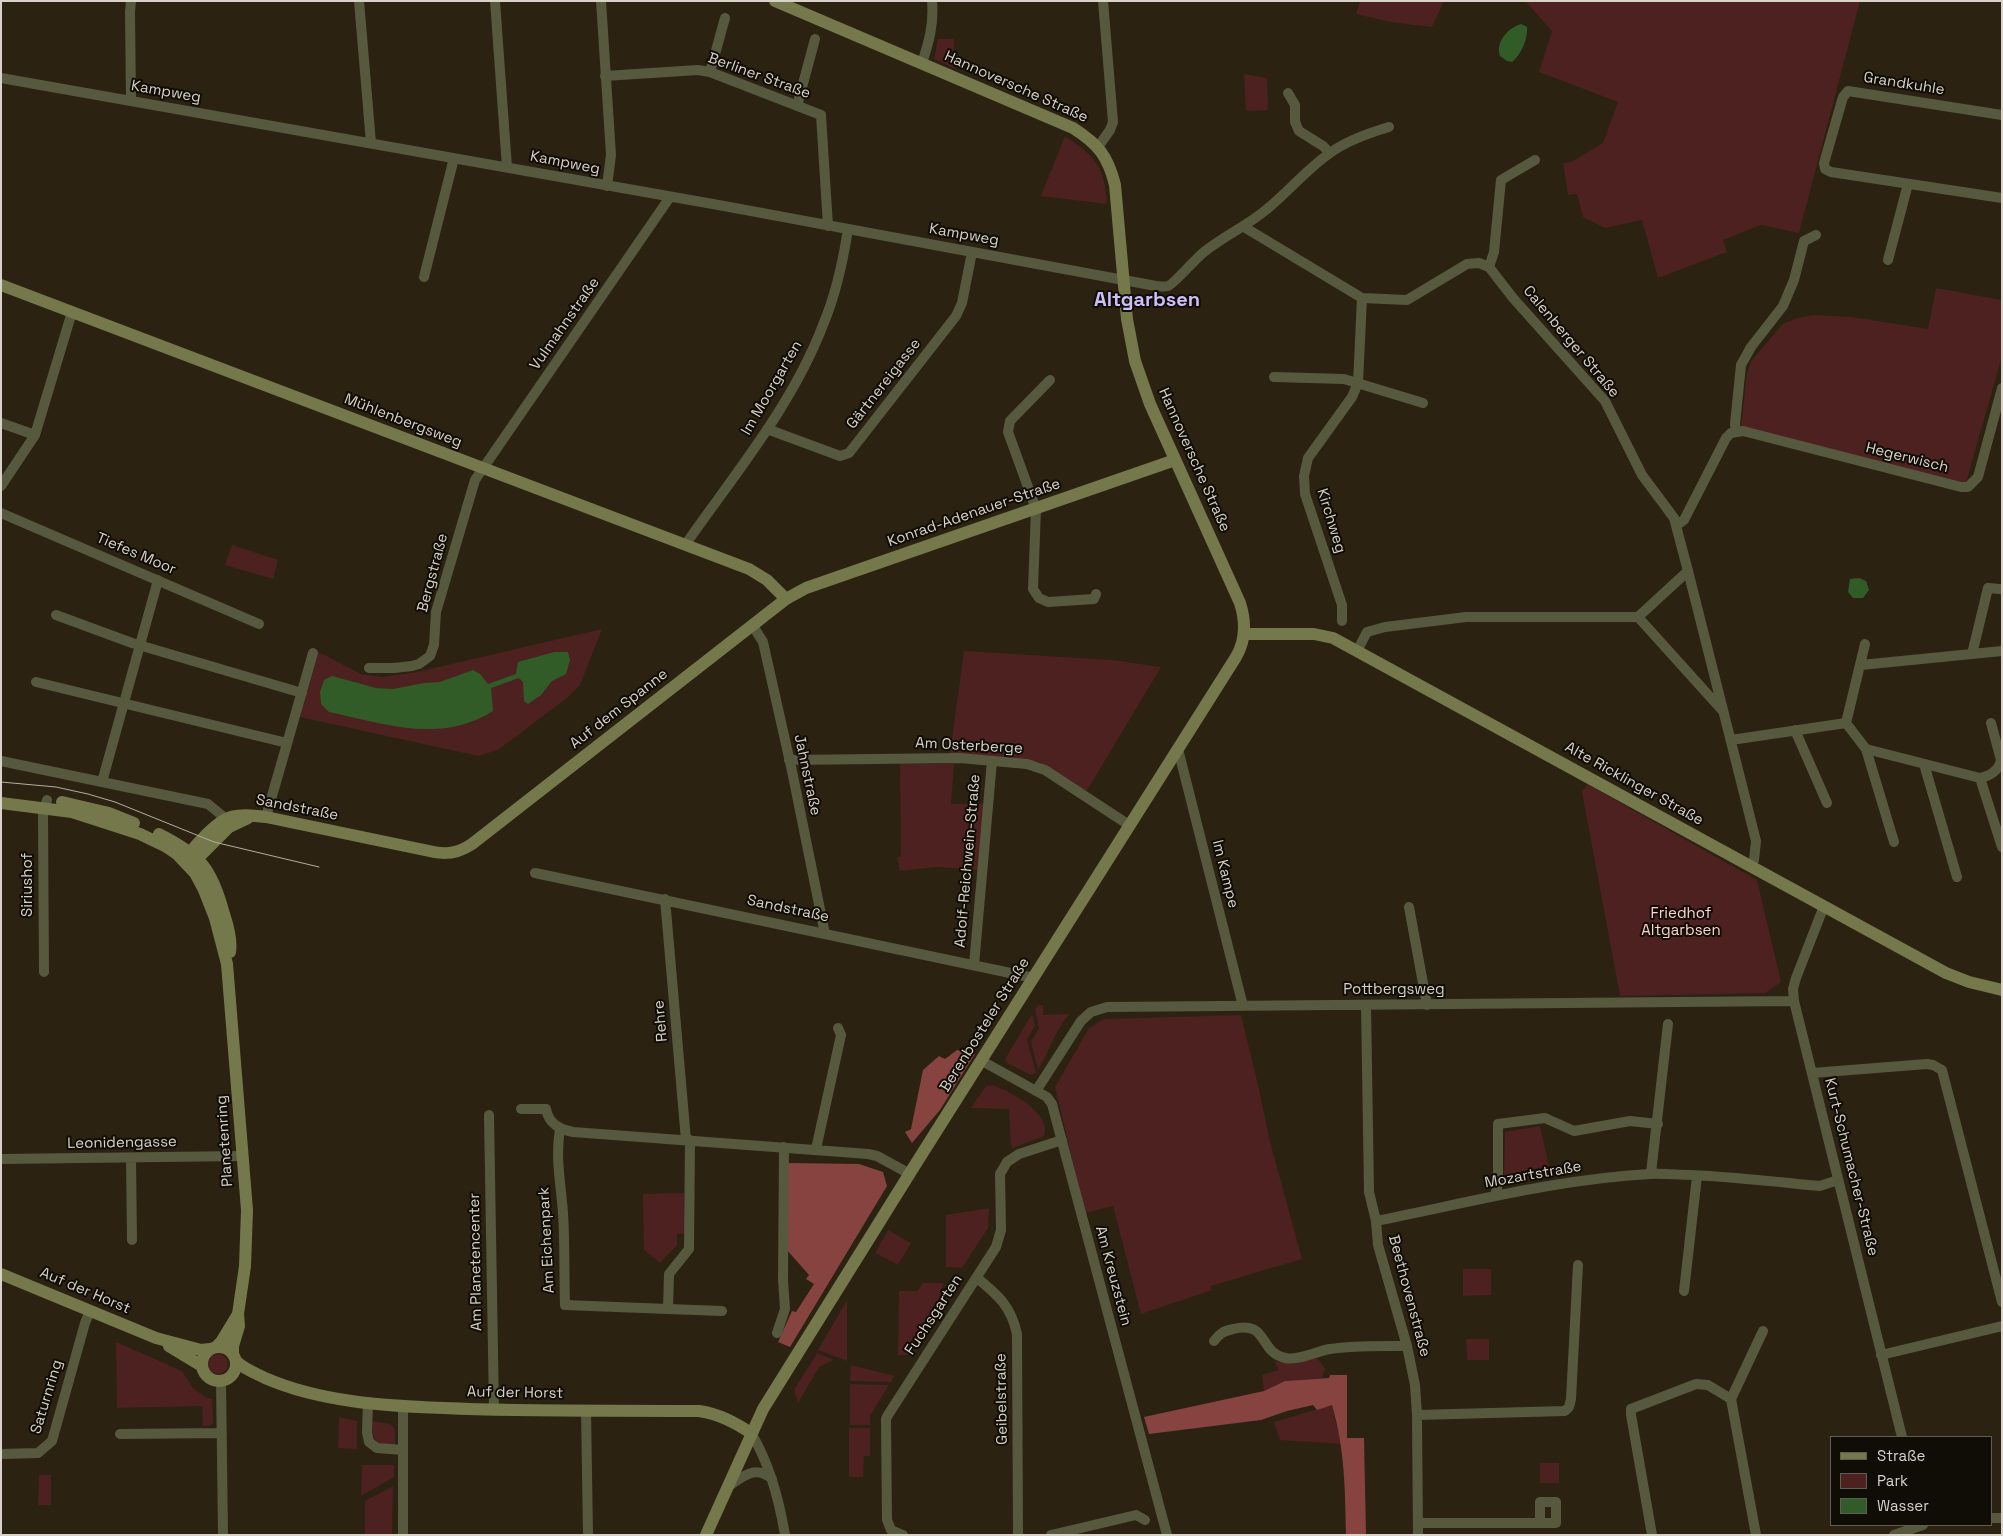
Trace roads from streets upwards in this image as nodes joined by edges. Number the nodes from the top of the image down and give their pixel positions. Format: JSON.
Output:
{"nodes":[{"id":1,"x":131,"y":1,"type":"edge"},
{"id":2,"x":359,"y":1,"type":"edge"},
{"id":3,"x":495,"y":1,"type":"edge"},
{"id":4,"x":601,"y":1,"type":"edge"},
{"id":5,"x":775,"y":1,"type":"edge"},
{"id":6,"x":932,"y":1,"type":"edge"},
{"id":7,"x":1103,"y":1,"type":"edge"},
{"id":8,"x":725,"y":18,"type":"dead end"},
{"id":9,"x":815,"y":39,"type":"dead end"},
{"id":10,"x":922,"y":63,"type":"junction"},
{"id":11,"x":710,"y":72,"type":"junction"},
{"id":12,"x":605,"y":76,"type":"junction"},
{"id":13,"x":1,"y":78,"type":"edge"},
{"id":14,"x":1288,"y":93,"type":"dead end"},
{"id":15,"x":131,"y":101,"type":"junction"},
{"id":16,"x":797,"y":106,"type":"junction"},
{"id":17,"x":2002,"y":115,"type":"edge"},
{"id":18,"x":1389,"y":127,"type":"dead end"},
{"id":19,"x":371,"y":143,"type":"junction"},
{"id":20,"x":1098,"y":147,"type":"junction"},
{"id":21,"x":1330,"y":153,"type":"junction"},
{"id":22,"x":454,"y":158,"type":"junction"},
{"id":23,"x":1535,"y":160,"type":"dead end"},
{"id":24,"x":507,"y":167,"type":"junction"},
{"id":25,"x":1908,"y":184,"type":"junction"},
{"id":26,"x":608,"y":186,"type":"junction"},
{"id":27,"x":670,"y":197,"type":"junction"},
{"id":28,"x":2002,"y":198,"type":"edge"},
{"id":29,"x":828,"y":226,"type":"junction"},
{"id":30,"x":1244,"y":227,"type":"junction"},
{"id":31,"x":848,"y":229,"type":"junction"},
{"id":32,"x":1816,"y":235,"type":"dead end"},
{"id":33,"x":972,"y":252,"type":"junction"},
{"id":34,"x":1888,"y":260,"type":"dead end"},
{"id":35,"x":1488,"y":267,"type":"junction"},
{"id":36,"x":424,"y":277,"type":"dead end"},
{"id":37,"x":1123,"y":280,"type":"junction"},
{"id":38,"x":1,"y":285,"type":"edge"},
{"id":39,"x":1362,"y":298,"type":"junction"},
{"id":40,"x":72,"y":312,"type":"junction"},
{"id":41,"x":1274,"y":377,"type":"dead end"},
{"id":42,"x":1050,"y":380,"type":"dead end"},
{"id":43,"x":1358,"y":383,"type":"junction"},
{"id":44,"x":2002,"y":388,"type":"edge"},
{"id":45,"x":1423,"y":402,"type":"dead end"},
{"id":46,"x":2000,"y":403,"type":"edge"},
{"id":47,"x":1,"y":422,"type":"edge"},
{"id":48,"x":767,"y":429,"type":"junction"},
{"id":49,"x":1736,"y":432,"type":"junction"},
{"id":50,"x":35,"y":435,"type":"junction"},
{"id":51,"x":1175,"y":460,"type":"junction"},
{"id":52,"x":483,"y":468,"type":"junction"},
{"id":53,"x":1,"y":486,"type":"edge"},
{"id":54,"x":1036,"y":509,"type":"junction"},
{"id":55,"x":1,"y":513,"type":"edge"},
{"id":56,"x":1677,"y":525,"type":"junction"},
{"id":57,"x":685,"y":545,"type":"junction"},
{"id":58,"x":1688,"y":571,"type":"junction"},
{"id":59,"x":158,"y":580,"type":"junction"},
{"id":60,"x":2000,"y":589,"type":"dead end"},
{"id":61,"x":1096,"y":594,"type":"dead end"},
{"id":62,"x":786,"y":599,"type":"junction"},
{"id":63,"x":56,"y":615,"type":"dead end"},
{"id":64,"x":1638,"y":617,"type":"junction"},
{"id":65,"x":1342,"y":622,"type":"dead end"},
{"id":66,"x":259,"y":624,"type":"dead end"},
{"id":67,"x":753,"y":626,"type":"junction"},
{"id":68,"x":1244,"y":634,"type":"junction"},
{"id":69,"x":1865,"y":644,"type":"dead end"},
{"id":70,"x":140,"y":645,"type":"junction"},
{"id":71,"x":1357,"y":651,"type":"junction"},
{"id":72,"x":2002,"y":651,"type":"edge"},
{"id":73,"x":313,"y":653,"type":"dead end"},
{"id":74,"x":1972,"y":654,"type":"junction"},
{"id":75,"x":1860,"y":666,"type":"junction"},
{"id":76,"x":369,"y":668,"type":"dead end"},
{"id":77,"x":36,"y":682,"type":"dead end"},
{"id":78,"x":302,"y":693,"type":"junction"},
{"id":79,"x":123,"y":704,"type":"junction"},
{"id":80,"x":1723,"y":710,"type":"junction"},
{"id":81,"x":1846,"y":723,"type":"junction"},
{"id":82,"x":1990,"y":723,"type":"dead end"},
{"id":83,"x":1795,"y":730,"type":"junction"},
{"id":84,"x":1731,"y":740,"type":"junction"},
{"id":85,"x":287,"y":743,"type":"junction"},
{"id":86,"x":1866,"y":748,"type":"junction"},
{"id":87,"x":1178,"y":749,"type":"junction"},
{"id":88,"x":790,"y":760,"type":"junction"},
{"id":89,"x":1,"y":761,"type":"edge"},
{"id":90,"x":992,"y":761,"type":"junction"},
{"id":91,"x":1924,"y":764,"type":"junction"},
{"id":92,"x":1980,"y":778,"type":"junction"},
{"id":93,"x":102,"y":782,"type":"junction"},
{"id":94,"x":1,"y":794,"type":"edge"},
{"id":95,"x":1,"y":803,"type":"edge"},
{"id":96,"x":1827,"y":803,"type":"dead end"},
{"id":97,"x":46,"y":804,"type":"junction"},
{"id":98,"x":261,"y":816,"type":"junction"},
{"id":99,"x":225,"y":818,"type":"junction"},
{"id":100,"x":1129,"y":825,"type":"junction"},
{"id":101,"x":1894,"y":842,"type":"dead end"},
{"id":102,"x":472,"y":844,"type":"joint"},
{"id":103,"x":2002,"y":848,"type":"edge"},
{"id":104,"x":191,"y":857,"type":"junction"},
{"id":105,"x":1751,"y":866,"type":"junction"},
{"id":106,"x":535,"y":873,"type":"dead end"},
{"id":107,"x":1957,"y":877,"type":"dead end"},
{"id":108,"x":665,"y":899,"type":"junction"},
{"id":109,"x":1824,"y":906,"type":"junction"},
{"id":110,"x":1409,"y":907,"type":"dead end"},
{"id":111,"x":824,"y":934,"type":"junction"},
{"id":112,"x":974,"y":965,"type":"junction"},
{"id":113,"x":44,"y":972,"type":"dead end"},
{"id":114,"x":1034,"y":978,"type":"junction"},
{"id":115,"x":2002,"y":990,"type":"edge"},
{"id":116,"x":1794,"y":1001,"type":"junction"},
{"id":117,"x":1366,"y":1005,"type":"junction"},
{"id":118,"x":1427,"y":1005,"type":"junction"},
{"id":119,"x":1243,"y":1006,"type":"junction"},
{"id":120,"x":1668,"y":1024,"type":"dead end"},
{"id":121,"x":838,"y":1028,"type":"dead end"},
{"id":122,"x":982,"y":1061,"type":"junction"},
{"id":123,"x":1812,"y":1073,"type":"junction"},
{"id":124,"x":1036,"y":1091,"type":"junction"},
{"id":125,"x":521,"y":1110,"type":"dead end"},
{"id":126,"x":490,"y":1115,"type":"dead end"},
{"id":127,"x":1658,"y":1124,"type":"junction"},
{"id":128,"x":560,"y":1129,"type":"junction"},
{"id":129,"x":688,"y":1140,"type":"junction"},
{"id":130,"x":1062,"y":1140,"type":"junction"},
{"id":131,"x":784,"y":1147,"type":"junction"},
{"id":132,"x":816,"y":1149,"type":"junction"},
{"id":133,"x":243,"y":1156,"type":"junction"},
{"id":134,"x":130,"y":1158,"type":"junction"},
{"id":135,"x":1,"y":1160,"type":"edge"},
{"id":136,"x":1652,"y":1173,"type":"junction"},
{"id":137,"x":910,"y":1174,"type":"junction"},
{"id":138,"x":1697,"y":1176,"type":"junction"},
{"id":139,"x":1838,"y":1180,"type":"junction"},
{"id":140,"x":1495,"y":1196,"type":"junction"},
{"id":141,"x":1376,"y":1221,"type":"junction"},
{"id":142,"x":132,"y":1240,"type":"dead end"},
{"id":143,"x":1578,"y":1265,"type":"dead end"},
{"id":144,"x":1,"y":1274,"type":"edge"},
{"id":145,"x":977,"y":1278,"type":"junction"},
{"id":146,"x":1684,"y":1291,"type":"dead end"},
{"id":147,"x":2002,"y":1302,"type":"edge"},
{"id":148,"x":668,"y":1309,"type":"junction"},
{"id":149,"x":722,"y":1310,"type":"dead end"},
{"id":150,"x":90,"y":1311,"type":"junction"},
{"id":151,"x":238,"y":1314,"type":"junction"},
{"id":152,"x":2002,"y":1326,"type":"edge"},
{"id":153,"x":1763,"y":1331,"type":"dead end"},
{"id":154,"x":777,"y":1333,"type":"dead end"},
{"id":155,"x":156,"y":1338,"type":"junction"},
{"id":156,"x":1214,"y":1341,"type":"dead end"},
{"id":157,"x":1408,"y":1346,"type":"junction"},
{"id":158,"x":213,"y":1348,"type":"junction"},
{"id":159,"x":1881,"y":1355,"type":"junction"},
{"id":160,"x":234,"y":1358,"type":"junction"},
{"id":161,"x":202,"y":1366,"type":"junction"},
{"id":162,"x":224,"y":1380,"type":"junction"},
{"id":163,"x":276,"y":1382,"type":"junction"},
{"id":164,"x":1731,"y":1400,"type":"junction"},
{"id":165,"x":368,"y":1402,"type":"junction"},
{"id":166,"x":403,"y":1406,"type":"junction"},
{"id":167,"x":494,"y":1410,"type":"junction"},
{"id":168,"x":586,"y":1410,"type":"junction"},
{"id":169,"x":1417,"y":1415,"type":"junction"},
{"id":170,"x":222,"y":1433,"type":"junction"},
{"id":171,"x":751,"y":1433,"type":"junction"},
{"id":172,"x":120,"y":1434,"type":"dead end"},
{"id":173,"x":1902,"y":1436,"type":"edge"},
{"id":174,"x":403,"y":1450,"type":"junction"},
{"id":175,"x":1,"y":1454,"type":"edge"},
{"id":176,"x":772,"y":1479,"type":"junction"},
{"id":177,"x":726,"y":1487,"type":"junction"},
{"id":178,"x":1145,"y":1520,"type":"dead end"},
{"id":179,"x":1418,"y":1523,"type":"junction"},
{"id":180,"x":1540,"y":1523,"type":"dead end"},
{"id":181,"x":1919,"y":1526,"type":"edge"},
{"id":182,"x":223,"y":1535,"type":"edge"},
{"id":183,"x":403,"y":1535,"type":"edge"},
{"id":184,"x":588,"y":1535,"type":"edge"},
{"id":185,"x":706,"y":1535,"type":"edge"},
{"id":186,"x":785,"y":1535,"type":"edge"},
{"id":187,"x":903,"y":1535,"type":"edge"},
{"id":188,"x":1018,"y":1535,"type":"edge"},
{"id":189,"x":1052,"y":1535,"type":"edge"},
{"id":190,"x":1167,"y":1535,"type":"edge"},
{"id":191,"x":1418,"y":1535,"type":"edge"},
{"id":192,"x":1652,"y":1535,"type":"edge"},
{"id":193,"x":1756,"y":1535,"type":"edge"},
{"id":194,"x":1894,"y":1535,"type":"edge"}],
"edges":[{"from":1,"to":15,"type":"street"},
{"from":2,"to":19,"type":"street"},
{"from":3,"to":24,"type":"street"},
{"from":4,"to":12,"type":"street"},
{"from":5,"to":10,"type":"street","name":"Hannoversche Straße"},
{"from":6,"to":10,"type":"street"},
{"from":7,"to":20,"type":"street"},
{"from":8,"to":11,"type":"street"},
{"from":9,"to":16,"type":"street"},
{"from":10,"to":20,"type":"street","name":"Hannoversche Straße"},
{"from":11,"to":12,"type":"street","name":"Berliner Straße"},
{"from":11,"to":16,"type":"street","name":"Berliner Straße"},
{"from":12,"to":26,"type":"street"},
{"from":13,"to":15,"type":"street","name":"Kampweg"},
{"from":14,"to":21,"type":"street"},
{"from":15,"to":19,"type":"street","name":"Kampweg"},
{"from":16,"to":29,"type":"street","name":"Berliner Straße"},
{"from":17,"to":25,"type":"street","name":"Grandkuhle"},
{"from":18,"to":21,"type":"street"},
{"from":19,"to":22,"type":"street","name":"Kampweg"},
{"from":20,"to":37,"type":"street","name":"Hannoversche Straße"},
{"from":21,"to":30,"type":"street"},
{"from":22,"to":24,"type":"street","name":"Kampweg"},
{"from":22,"to":36,"type":"street"},
{"from":23,"to":35,"type":"street"},
{"from":24,"to":26,"type":"street","name":"Kampweg"},
{"from":25,"to":28,"type":"street","name":"Grandkuhle"},
{"from":25,"to":34,"type":"street"},
{"from":26,"to":27,"type":"street","name":"Kampweg"},
{"from":27,"to":29,"type":"street","name":"Kampweg"},
{"from":27,"to":52,"type":"street","name":"Vulmahnstraße"},
{"from":29,"to":31,"type":"street","name":"Kampweg"},
{"from":30,"to":37,"type":"street"},
{"from":30,"to":39,"type":"street"},
{"from":31,"to":33,"type":"street","name":"Kampweg"},
{"from":31,"to":48,"type":"street","name":"Im Moorgarten"},
{"from":32,"to":49,"type":"street"},
{"from":33,"to":37,"type":"street","name":"Kampweg"},
{"from":33,"to":48,"type":"street","name":"Gärtnereigasse"},
{"from":35,"to":39,"type":"street"},
{"from":35,"to":56,"type":"street","name":"Calenberger Straße"},
{"from":37,"to":51,"type":"street","name":"Hannoversche Straße"},
{"from":38,"to":40,"type":"street","name":"Mühlenbergsweg"},
{"from":39,"to":43,"type":"street","name":"Kirchweg"},
{"from":40,"to":50,"type":"street"},
{"from":40,"to":52,"type":"street","name":"Mühlenbergsweg"},
{"from":41,"to":43,"type":"street"},
{"from":42,"to":54,"type":"street"},
{"from":43,"to":45,"type":"street"},
{"from":43,"to":65,"type":"street","name":"Kirchweg"},
{"from":44,"to":46,"type":"street","name":"Hegerwisch"},
{"from":46,"to":49,"type":"street","name":"Hegerwisch"},
{"from":47,"to":50,"type":"street"},
{"from":48,"to":57,"type":"street","name":"Im Moorgarten"},
{"from":49,"to":56,"type":"street"},
{"from":50,"to":53,"type":"street"},
{"from":51,"to":54,"type":"street","name":"Konrad-Adenauer-Straße"},
{"from":51,"to":68,"type":"street","name":"Hannoversche Straße"},
{"from":52,"to":57,"type":"street","name":"Mühlenbergsweg"},
{"from":52,"to":76,"type":"street","name":"Bergstraße"},
{"from":54,"to":61,"type":"street"},
{"from":54,"to":62,"type":"street","name":"Konrad-Adenauer-Straße"},
{"from":55,"to":59,"type":"street","name":"Tiefes Moor"},
{"from":56,"to":58,"type":"street","name":"Calenberger Straße"},
{"from":57,"to":62,"type":"street","name":"Mühlenbergsweg"},
{"from":58,"to":64,"type":"street"},
{"from":58,"to":80,"type":"street","name":"Calenberger Straße"},
{"from":59,"to":66,"type":"street","name":"Tiefes Moor"},
{"from":59,"to":70,"type":"street"},
{"from":60,"to":74,"type":"street"},
{"from":62,"to":67,"type":"street","name":"Auf dem Spanne"},
{"from":63,"to":70,"type":"street"},
{"from":64,"to":71,"type":"street"},
{"from":64,"to":80,"type":"street"},
{"from":67,"to":88,"type":"street","name":"Jahnstraße"},
{"from":67,"to":102,"type":"street","name":"Auf dem Spanne"},
{"from":68,"to":71,"type":"street","name":"Alte Ricklinger Straße"},
{"from":68,"to":87,"type":"street","name":"Berenbosteler Straße"},
{"from":69,"to":75,"type":"street"},
{"from":70,"to":78,"type":"street"},
{"from":70,"to":79,"type":"street"},
{"from":71,"to":105,"type":"street","name":"Alte Ricklinger Straße"},
{"from":72,"to":74,"type":"street"},
{"from":73,"to":78,"type":"street"},
{"from":74,"to":75,"type":"street"},
{"from":75,"to":81,"type":"street"},
{"from":77,"to":79,"type":"street"},
{"from":78,"to":85,"type":"street"},
{"from":79,"to":85,"type":"street"},
{"from":79,"to":93,"type":"street"},
{"from":80,"to":84,"type":"street","name":"Calenberger Straße"},
{"from":81,"to":83,"type":"street"},
{"from":81,"to":86,"type":"street"},
{"from":82,"to":92,"type":"street"},
{"from":83,"to":84,"type":"street"},
{"from":83,"to":96,"type":"street"},
{"from":84,"to":105,"type":"street","name":"Calenberger Straße"},
{"from":85,"to":98,"type":"street"},
{"from":86,"to":91,"type":"street"},
{"from":86,"to":101,"type":"street"},
{"from":87,"to":100,"type":"street","name":"Berenbosteler Straße"},
{"from":87,"to":119,"type":"street","name":"Im Kampe"},
{"from":88,"to":90,"type":"street","name":"Am Osterberge"},
{"from":88,"to":111,"type":"street","name":"Jahnstraße"},
{"from":89,"to":93,"type":"street"},
{"from":90,"to":100,"type":"street","name":"Am Osterberge"},
{"from":90,"to":112,"type":"street","name":"Adolf-Reichwein-Straße"},
{"from":91,"to":92,"type":"street"},
{"from":91,"to":107,"type":"street"},
{"from":92,"to":103,"type":"street"},
{"from":93,"to":99,"type":"street"},
{"from":94,"to":97,"type":"street","name":"Planetenring"},
{"from":95,"to":97,"type":"street","name":"Planetenring"},
{"from":97,"to":104,"type":"street","name":"Planetenring"},
{"from":97,"to":113,"type":"street","name":"Siriushof"},
{"from":98,"to":99,"type":"street","name":"Sandstraße"},
{"from":98,"to":102,"type":"street","name":"Sandstraße"},
{"from":98,"to":104,"type":"street"},
{"from":99,"to":104,"type":"street"},
{"from":100,"to":114,"type":"street","name":"Berenbosteler Straße"},
{"from":104,"to":133,"type":"street","name":"Planetenring"},
{"from":105,"to":109,"type":"street","name":"Alte Ricklinger Straße"},
{"from":106,"to":108,"type":"street","name":"Sandstraße"},
{"from":108,"to":111,"type":"street","name":"Sandstraße"},
{"from":108,"to":129,"type":"street","name":"Rehre"},
{"from":109,"to":115,"type":"street","name":"Alte Ricklinger Straße"},
{"from":109,"to":116,"type":"street","name":"Kurt-Schumacher-Straße"},
{"from":110,"to":118,"type":"street"},
{"from":111,"to":112,"type":"street","name":"Sandstraße"},
{"from":112,"to":114,"type":"street","name":"Sandstraße"},
{"from":114,"to":122,"type":"street","name":"Berenbosteler Straße"},
{"from":116,"to":118,"type":"street","name":"Pottbergsweg"},
{"from":116,"to":123,"type":"street","name":"Kurt-Schumacher-Straße"},
{"from":117,"to":118,"type":"street","name":"Pottbergsweg"},
{"from":117,"to":119,"type":"street","name":"Pottbergsweg"},
{"from":117,"to":141,"type":"street","name":"Beethovenstraße"},
{"from":119,"to":124,"type":"street","name":"Pottbergsweg"},
{"from":120,"to":127,"type":"street"},
{"from":121,"to":132,"type":"street"},
{"from":122,"to":124,"type":"street","name":"Am Kreuzstein"},
{"from":122,"to":137,"type":"street","name":"Berenbosteler Straße"},
{"from":123,"to":139,"type":"street","name":"Kurt-Schumacher-Straße"},
{"from":123,"to":147,"type":"street"},
{"from":124,"to":130,"type":"street","name":"Am Kreuzstein"},
{"from":125,"to":128,"type":"street"},
{"from":126,"to":167,"type":"street","name":"Am Planetencenter"},
{"from":127,"to":136,"type":"street"},
{"from":127,"to":140,"type":"street"},
{"from":128,"to":129,"type":"street"},
{"from":128,"to":148,"type":"street","name":"Am Eichenpark"},
{"from":129,"to":131,"type":"street"},
{"from":129,"to":148,"type":"street"},
{"from":130,"to":145,"type":"street","name":"Fuchsgarten"},
{"from":130,"to":190,"type":"street","name":"Am Kreuzstein"},
{"from":131,"to":132,"type":"street"},
{"from":131,"to":154,"type":"street"},
{"from":132,"to":137,"type":"street"},
{"from":133,"to":134,"type":"street","name":"Leonidengasse"},
{"from":133,"to":151,"type":"street","name":"Planetenring"},
{"from":134,"to":135,"type":"street","name":"Leonidengasse"},
{"from":134,"to":142,"type":"street"},
{"from":136,"to":138,"type":"street","name":"Mozartstraße"},
{"from":136,"to":140,"type":"street","name":"Mozartstraße"},
{"from":137,"to":171,"type":"street","name":"Berenbosteler Straße"},
{"from":138,"to":139,"type":"street","name":"Mozartstraße"},
{"from":138,"to":146,"type":"street"},
{"from":139,"to":159,"type":"street","name":"Kurt-Schumacher-Straße"},
{"from":140,"to":141,"type":"street","name":"Mozartstraße"},
{"from":141,"to":157,"type":"street","name":"Beethovenstraße"},
{"from":143,"to":169,"type":"street"},
{"from":144,"to":150,"type":"street","name":"Auf der Horst"},
{"from":145,"to":187,"type":"street","name":"Fuchsgarten"},
{"from":145,"to":188,"type":"street","name":"Geibelstraße"},
{"from":148,"to":149,"type":"street","name":"Am Eichenpark"},
{"from":150,"to":155,"type":"street","name":"Auf der Horst"},
{"from":150,"to":175,"type":"street","name":"Saturnring"},
{"from":151,"to":158,"type":"street","name":"Planetenring"},
{"from":151,"to":160,"type":"street","name":"Planetenring"},
{"from":152,"to":159,"type":"street"},
{"from":153,"to":164,"type":"street"},
{"from":155,"to":158,"type":"street","name":"Auf der Horst"},
{"from":155,"to":161,"type":"street","name":"Auf der Horst"},
{"from":156,"to":157,"type":"street"},
{"from":157,"to":169,"type":"street","name":"Beethovenstraße"},
{"from":158,"to":160,"type":"street"},
{"from":158,"to":161,"type":"street"},
{"from":159,"to":173,"type":"street","name":"Kurt-Schumacher-Straße"},
{"from":160,"to":162,"type":"street"},
{"from":160,"to":163,"type":"street","name":"Auf der Horst"},
{"from":161,"to":162,"type":"street"},
{"from":162,"to":163,"type":"street","name":"Auf der Horst"},
{"from":162,"to":170,"type":"street"},
{"from":163,"to":165,"type":"street","name":"Auf der Horst"},
{"from":164,"to":192,"type":"street"},
{"from":164,"to":193,"type":"street"},
{"from":165,"to":166,"type":"street","name":"Auf der Horst"},
{"from":165,"to":174,"type":"street"},
{"from":166,"to":167,"type":"street","name":"Auf der Horst"},
{"from":166,"to":174,"type":"street"},
{"from":167,"to":168,"type":"street","name":"Auf der Horst"},
{"from":168,"to":171,"type":"street","name":"Auf der Horst"},
{"from":168,"to":184,"type":"street"},
{"from":169,"to":179,"type":"street","name":"Beethovenstraße"},
{"from":170,"to":172,"type":"street"},
{"from":170,"to":182,"type":"street"},
{"from":171,"to":176,"type":"street"},
{"from":171,"to":177,"type":"street","name":"Berenbosteler Straße"},
{"from":174,"to":183,"type":"street"},
{"from":176,"to":177,"type":"street"},
{"from":176,"to":186,"type":"street"},
{"from":177,"to":185,"type":"street","name":"Berenbosteler Straße"},
{"from":178,"to":189,"type":"street"},
{"from":179,"to":180,"type":"street"},
{"from":179,"to":191,"type":"street","name":"Beethovenstraße"},
{"from":181,"to":194,"type":"street"}]}
